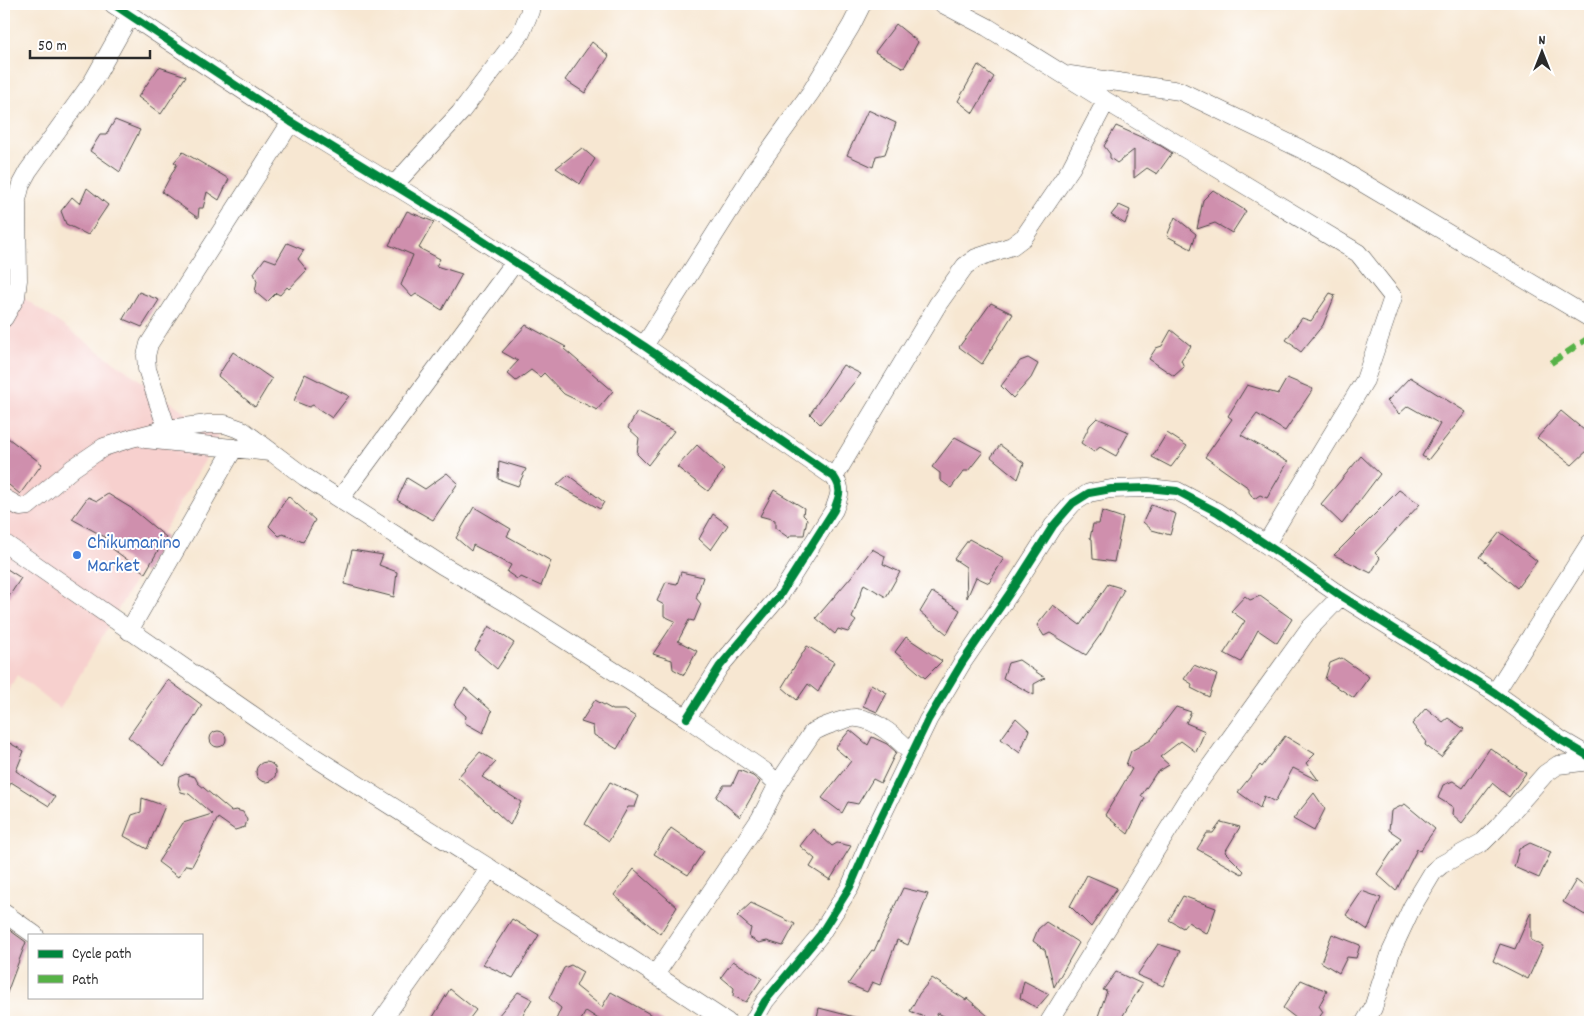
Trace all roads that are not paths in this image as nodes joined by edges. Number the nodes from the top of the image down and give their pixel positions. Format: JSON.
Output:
{"nodes":[{"id":1,"x":113,"y":4,"type":"edge"},
{"id":2,"x":530,"y":4,"type":"edge"},
{"id":3,"x":862,"y":4,"type":"edge"},
{"id":4,"x":944,"y":4,"type":"edge"},
{"id":5,"x":130,"y":15,"type":"junction"},
{"id":6,"x":1062,"y":74,"type":"junction"},
{"id":7,"x":1106,"y":101,"type":"junction"},
{"id":8,"x":291,"y":122,"type":"junction"},
{"id":9,"x":394,"y":185,"type":"junction"},
{"id":10,"x":515,"y":262,"type":"junction"},
{"id":11,"x":4,"y":318,"type":"edge"},
{"id":12,"x":1590,"y":318,"type":"edge"},
{"id":13,"x":644,"y":346,"type":"junction"},
{"id":14,"x":167,"y":429,"type":"junction"},
{"id":15,"x":132,"y":438,"type":"junction"},
{"id":16,"x":234,"y":448,"type":"junction"},
{"id":17,"x":270,"y":452,"type":"junction"},
{"id":18,"x":834,"y":477,"type":"junction"},
{"id":19,"x":4,"y":498,"type":"edge"},
{"id":20,"x":340,"y":499,"type":"junction"},
{"id":21,"x":4,"y":543,"type":"edge"},
{"id":22,"x":1590,"y":543,"type":"edge"},
{"id":23,"x":1266,"y":544,"type":"junction"},
{"id":24,"x":1341,"y":596,"type":"junction"},
{"id":25,"x":129,"y":631,"type":"junction"},
{"id":26,"x":1495,"y":693,"type":"junction"},
{"id":27,"x":687,"y":718,"type":"junction"},
{"id":28,"x":912,"y":754,"type":"junction"},
{"id":29,"x":1590,"y":759,"type":"edge"},
{"id":30,"x":778,"y":784,"type":"junction"},
{"id":31,"x":490,"y":868,"type":"junction"},
{"id":32,"x":4,"y":913,"type":"edge"},
{"id":33,"x":34,"y":934,"type":"edge"},
{"id":34,"x":655,"y":975,"type":"junction"},
{"id":35,"x":721,"y":1021,"type":"edge"},
{"id":36,"x":381,"y":1022,"type":"edge"},
{"id":37,"x":753,"y":1022,"type":"edge"},
{"id":38,"x":1049,"y":1022,"type":"edge"},
{"id":39,"x":1366,"y":1022,"type":"edge"}],
"edges":[{"from":1,"to":5,"type":"street"},
{"from":2,"to":9,"type":"street"},
{"from":3,"to":13,"type":"street"},
{"from":4,"to":6,"type":"street"},
{"from":5,"to":8,"type":"street"},
{"from":5,"to":11,"type":"street"},
{"from":6,"to":7,"type":"street"},
{"from":6,"to":12,"type":"street"},
{"from":7,"to":18,"type":"street"},
{"from":7,"to":23,"type":"street"},
{"from":8,"to":9,"type":"street"},
{"from":8,"to":14,"type":"street"},
{"from":9,"to":10,"type":"street"},
{"from":10,"to":13,"type":"street"},
{"from":10,"to":20,"type":"street"},
{"from":13,"to":18,"type":"street"},
{"from":14,"to":15,"type":"street"},
{"from":14,"to":17,"type":"street"},
{"from":15,"to":16,"type":"street"},
{"from":15,"to":19,"type":"street"},
{"from":16,"to":17,"type":"street"},
{"from":16,"to":25,"type":"street"},
{"from":17,"to":20,"type":"street"},
{"from":18,"to":27,"type":"street"},
{"from":20,"to":27,"type":"street"},
{"from":21,"to":25,"type":"street"},
{"from":22,"to":26,"type":"street"},
{"from":23,"to":24,"type":"street"},
{"from":23,"to":28,"type":"street"},
{"from":24,"to":26,"type":"street"},
{"from":24,"to":38,"type":"street"},
{"from":25,"to":31,"type":"street"},
{"from":26,"to":29,"type":"street"},
{"from":27,"to":30,"type":"street"},
{"from":28,"to":30,"type":"street"},
{"from":28,"to":37,"type":"street"},
{"from":29,"to":39,"type":"street"},
{"from":30,"to":34,"type":"street"},
{"from":31,"to":34,"type":"street"},
{"from":31,"to":36,"type":"street"},
{"from":32,"to":33,"type":"street"},
{"from":34,"to":35,"type":"street"}]}
